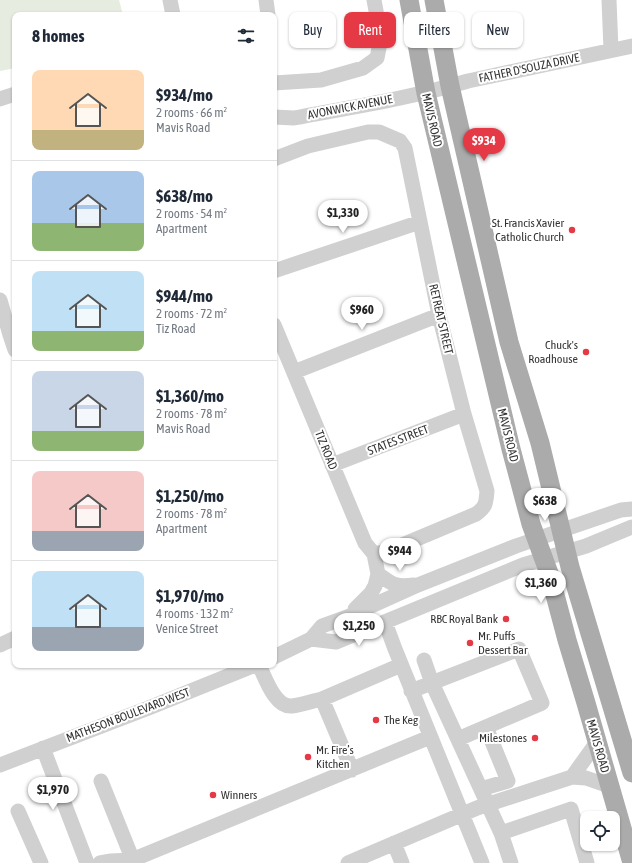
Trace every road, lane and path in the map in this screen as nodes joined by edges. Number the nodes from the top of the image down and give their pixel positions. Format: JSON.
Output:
{"nodes":[{"id":1,"x":170,"y":0,"type":"edge"},
{"id":2,"x":266,"y":0,"type":"edge"},
{"id":3,"x":374,"y":0,"type":"edge"},
{"id":4,"x":408,"y":0,"type":"edge"},
{"id":5,"x":434,"y":0,"type":"edge"},
{"id":6,"x":609,"y":0,"type":"edge"},
{"id":7,"x":172,"y":12,"type":"edge"},
{"id":8,"x":268,"y":12,"type":"edge"},
{"id":9,"x":632,"y":46,"type":"edge"},
{"id":10,"x":611,"y":50,"type":"junction"},
{"id":11,"x":277,"y":83,"type":"edge"},
{"id":12,"x":450,"y":86,"type":"junction"},
{"id":13,"x":426,"y":92,"type":"junction"},
{"id":14,"x":12,"y":95,"type":"edge"},
{"id":15,"x":0,"y":99,"type":"edge"},
{"id":16,"x":277,"y":117,"type":"edge"},
{"id":17,"x":277,"y":158,"type":"edge"},
{"id":18,"x":420,"y":222,"type":"junction"},
{"id":19,"x":277,"y":270,"type":"edge"},
{"id":20,"x":0,"y":300,"type":"edge"},
{"id":21,"x":439,"y":315,"type":"junction"},
{"id":22,"x":277,"y":332,"type":"edge"},
{"id":23,"x":12,"y":341,"type":"edge"},
{"id":24,"x":294,"y":372,"type":"junction"},
{"id":25,"x":464,"y":414,"type":"junction"},
{"id":26,"x":332,"y":465,"type":"junction"},
{"id":27,"x":632,"y":509,"type":"edge"},
{"id":28,"x":632,"y":527,"type":"edge"},
{"id":29,"x":562,"y":531,"type":"junction"},
{"id":30,"x":537,"y":539,"type":"junction"},
{"id":31,"x":567,"y":552,"type":"junction"},
{"id":32,"x":374,"y":554,"type":"junction"},
{"id":33,"x":544,"y":559,"type":"junction"},
{"id":34,"x":378,"y":574,"type":"junction"},
{"id":35,"x":418,"y":585,"type":"junction"},
{"id":36,"x":347,"y":617,"type":"junction"},
{"id":37,"x":385,"y":622,"type":"junction"},
{"id":38,"x":12,"y":639,"type":"edge"},
{"id":39,"x":311,"y":639,"type":"junction"},
{"id":40,"x":0,"y":645,"type":"edge"},
{"id":41,"x":277,"y":656,"type":"edge"},
{"id":42,"x":424,"y":660,"type":"dead end"},
{"id":43,"x":401,"y":665,"type":"junction"},
{"id":44,"x":247,"y":668,"type":"edge"},
{"id":45,"x":260,"y":668,"type":"edge"},
{"id":46,"x":432,"y":683,"type":"junction"},
{"id":47,"x":412,"y":691,"type":"junction"},
{"id":48,"x":322,"y":699,"type":"junction"},
{"id":49,"x":486,"y":727,"type":"junction"},
{"id":50,"x":430,"y":737,"type":"junction"},
{"id":51,"x":458,"y":739,"type":"junction"},
{"id":52,"x":627,"y":741,"type":"edge"},
{"id":53,"x":596,"y":742,"type":"junction"},
{"id":54,"x":43,"y":748,"type":"junction"},
{"id":55,"x":0,"y":765,"type":"edge"},
{"id":56,"x":352,"y":770,"type":"junction"},
{"id":57,"x":632,"y":773,"type":"edge"},
{"id":58,"x":572,"y":777,"type":"junction"},
{"id":59,"x":101,"y":781,"type":"dead end"},
{"id":60,"x":609,"y":786,"type":"junction"},
{"id":61,"x":481,"y":789,"type":"junction"},
{"id":62,"x":488,"y":804,"type":"junction"},
{"id":63,"x":18,"y":811,"type":"dead end"},
{"id":64,"x":462,"y":814,"type":"junction"},
{"id":65,"x":501,"y":833,"type":"junction"},
{"id":66,"x":394,"y":843,"type":"junction"},
{"id":67,"x":133,"y":862,"type":"edge"},
{"id":68,"x":41,"y":863,"type":"edge"},
{"id":69,"x":87,"y":863,"type":"edge"},
{"id":70,"x":100,"y":863,"type":"edge"},
{"id":71,"x":348,"y":863,"type":"edge"},
{"id":72,"x":402,"y":863,"type":"edge"},
{"id":73,"x":482,"y":863,"type":"edge"},
{"id":74,"x":511,"y":863,"type":"edge"},
{"id":75,"x":587,"y":863,"type":"edge"},
{"id":76,"x":632,"y":863,"type":"edge"}],
"edges":[{"from":1,"to":7,"type":"street"},
{"from":2,"to":8,"type":"street"},
{"from":3,"to":11,"type":"street"},
{"from":4,"to":13,"type":"main road","name":"MAVIS ROAD"},
{"from":5,"to":12,"type":"main road","name":"MAVIS ROAD"},
{"from":6,"to":10,"type":"street"},
{"from":9,"to":10,"type":"street","name":"FATHER D'SOUZA DRIVE"},
{"from":10,"to":12,"type":"street","name":"FATHER D'SOUZA DRIVE"},
{"from":12,"to":13,"type":"street","name":"FATHER D'SOUZA DRIVE"},
{"from":12,"to":29,"type":"main road","name":"MAVIS ROAD"},
{"from":13,"to":16,"type":"street","name":"AVONWICK AVENUE"},
{"from":13,"to":30,"type":"main road","name":"MAVIS ROAD"},
{"from":14,"to":15,"type":"street"},
{"from":17,"to":18,"type":"street","name":"RETREAT STREET"},
{"from":18,"to":19,"type":"street"},
{"from":18,"to":21,"type":"street","name":"RETREAT STREET"},
{"from":20,"to":23,"type":"street"},
{"from":21,"to":24,"type":"street"},
{"from":21,"to":25,"type":"street","name":"RETREAT STREET"},
{"from":22,"to":24,"type":"street","name":"TIZ ROAD"},
{"from":24,"to":26,"type":"street","name":"TIZ ROAD"},
{"from":25,"to":26,"type":"street","name":"STATES STREET"},
{"from":25,"to":32,"type":"street","name":"RETREAT STREET"},
{"from":26,"to":32,"type":"street","name":"TIZ ROAD"},
{"from":27,"to":29,"type":"street"},
{"from":28,"to":31,"type":"street"},
{"from":29,"to":30,"type":"street"},
{"from":29,"to":31,"type":"main road","name":"MAVIS ROAD"},
{"from":30,"to":33,"type":"main road","name":"MAVIS ROAD"},
{"from":30,"to":35,"type":"street"},
{"from":31,"to":33,"type":"street"},
{"from":31,"to":52,"type":"main road","name":"MAVIS ROAD"},
{"from":32,"to":34,"type":"street","name":"TIZ ROAD"},
{"from":33,"to":37,"type":"street"},
{"from":33,"to":53,"type":"main road","name":"MAVIS ROAD"},
{"from":34,"to":35,"type":"street"},
{"from":34,"to":36,"type":"street"},
{"from":35,"to":36,"type":"street"},
{"from":36,"to":39,"type":"street"},
{"from":37,"to":39,"type":"street"},
{"from":37,"to":43,"type":"street"},
{"from":38,"to":40,"type":"street"},
{"from":39,"to":41,"type":"street"},
{"from":42,"to":46,"type":"street"},
{"from":43,"to":47,"type":"street"},
{"from":43,"to":48,"type":"street"},
{"from":44,"to":54,"type":"street","name":"MATHESON BOULEVARD WEST"},
{"from":45,"to":48,"type":"street"},
{"from":46,"to":47,"type":"street"},
{"from":46,"to":49,"type":"street"},
{"from":46,"to":51,"type":"street"},
{"from":47,"to":50,"type":"street"},
{"from":48,"to":56,"type":"street"},
{"from":49,"to":51,"type":"street"},
{"from":49,"to":61,"type":"street"},
{"from":50,"to":56,"type":"street"},
{"from":50,"to":64,"type":"street"},
{"from":51,"to":61,"type":"street"},
{"from":52,"to":57,"type":"main road","name":"MAVIS ROAD"},
{"from":53,"to":58,"type":"street"},
{"from":53,"to":60,"type":"main road","name":"MAVIS ROAD"},
{"from":54,"to":55,"type":"street","name":"MATHESON BOULEVARD WEST"},
{"from":54,"to":69,"type":"street"},
{"from":56,"to":67,"type":"street"},
{"from":58,"to":60,"type":"street"},
{"from":58,"to":62,"type":"street"},
{"from":59,"to":67,"type":"street"},
{"from":60,"to":76,"type":"main road","name":"MAVIS ROAD"},
{"from":61,"to":62,"type":"street"},
{"from":62,"to":64,"type":"street"},
{"from":62,"to":65,"type":"street"},
{"from":63,"to":68,"type":"street"},
{"from":64,"to":66,"type":"street"},
{"from":64,"to":73,"type":"street"},
{"from":65,"to":74,"type":"street"},
{"from":65,"to":75,"type":"street"},
{"from":66,"to":71,"type":"street"},
{"from":66,"to":72,"type":"street"},
{"from":67,"to":70,"type":"street"}]}
